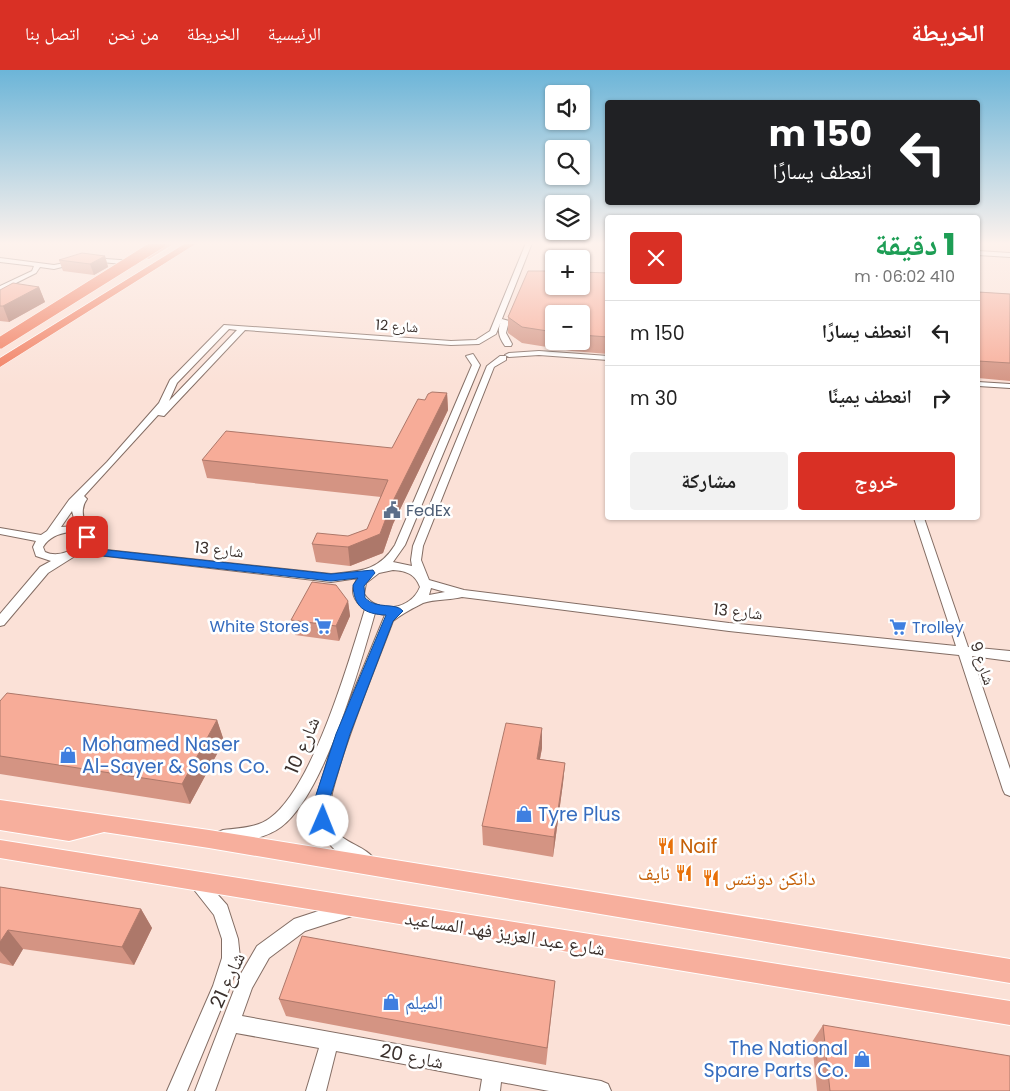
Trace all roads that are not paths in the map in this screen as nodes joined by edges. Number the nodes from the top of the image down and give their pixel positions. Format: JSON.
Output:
{"nodes":[{"id":1,"x":83,"y":291,"type":"edge"},
{"id":2,"x":92,"y":291,"type":"edge"},
{"id":3,"x":102,"y":291,"type":"edge"},
{"id":4,"x":116,"y":291,"type":"edge"},
{"id":5,"x":120,"y":291,"type":"edge"},
{"id":6,"x":129,"y":291,"type":"edge"},
{"id":7,"x":514,"y":292,"type":"joint"},
{"id":8,"x":242,"y":330,"type":"junction"},
{"id":9,"x":477,"y":341,"type":"junction"},
{"id":10,"x":0,"y":343,"type":"edge"},
{"id":11,"x":509,"y":345,"type":"junction"},
{"id":12,"x":0,"y":347,"type":"edge"},
{"id":13,"x":539,"y":353,"type":"junction"},
{"id":14,"x":0,"y":354,"type":"edge"},
{"id":15,"x":469,"y":354,"type":"junction"},
{"id":16,"x":506,"y":357,"type":"junction"},
{"id":17,"x":605,"y":358,"type":"edge"},
{"id":18,"x":0,"y":365,"type":"edge"},
{"id":19,"x":0,"y":372,"type":"edge"},
{"id":20,"x":173,"y":382,"type":"junction"},
{"id":21,"x":980,"y":384,"type":"edge"},
{"id":22,"x":189,"y":385,"type":"junction"},
{"id":23,"x":1010,"y":386,"type":"edge"},
{"id":24,"x":920,"y":520,"type":"edge"},
{"id":25,"x":0,"y":531,"type":"edge"},
{"id":26,"x":86,"y":535,"type":"junction"},
{"id":27,"x":46,"y":537,"type":"junction"},
{"id":28,"x":104,"y":553,"type":"junction"},
{"id":29,"x":71,"y":554,"type":"junction"},
{"id":30,"x":44,"y":556,"type":"junction"},
{"id":31,"x":44,"y":570,"type":"junction"},
{"id":32,"x":372,"y":572,"type":"junction"},
{"id":33,"x":331,"y":578,"type":"junction"},
{"id":34,"x":423,"y":579,"type":"junction"},
{"id":35,"x":358,"y":594,"type":"junction"},
{"id":36,"x":464,"y":594,"type":"junction"},
{"id":37,"x":420,"y":600,"type":"junction"},
{"id":38,"x":371,"y":608,"type":"junction"},
{"id":39,"x":397,"y":611,"type":"junction"},
{"id":40,"x":0,"y":622,"type":"edge"},
{"id":41,"x":962,"y":650,"type":"junction"},
{"id":42,"x":1010,"y":656,"type":"edge"},
{"id":43,"x":1010,"y":790,"type":"edge"},
{"id":44,"x":0,"y":808,"type":"edge"},
{"id":45,"x":0,"y":821,"type":"edge"},
{"id":46,"x":108,"y":825,"type":"junction"},
{"id":47,"x":209,"y":839,"type":"junction"},
{"id":48,"x":0,"y":849,"type":"edge"},
{"id":49,"x":380,"y":869,"type":"junction"},
{"id":50,"x":196,"y":882,"type":"junction"},
{"id":51,"x":352,"y":908,"type":"junction"},
{"id":52,"x":1010,"y":971,"type":"edge"},
{"id":53,"x":1008,"y":1014,"type":"edge"},
{"id":54,"x":232,"y":1023,"type":"junction"},
{"id":55,"x":330,"y":1040,"type":"junction"},
{"id":56,"x":494,"y":1071,"type":"junction"},
{"id":57,"x":177,"y":1091,"type":"edge"},
{"id":58,"x":205,"y":1091,"type":"edge"},
{"id":59,"x":316,"y":1091,"type":"edge"},
{"id":60,"x":490,"y":1091,"type":"edge"},
{"id":61,"x":601,"y":1091,"type":"edge"}],
"edges":[{"from":1,"to":10,"type":"highway","bridge":true},
{"from":2,"to":12,"type":"main road"},
{"from":3,"to":14,"type":"highway"},
{"from":4,"to":18,"type":"highway"},
{"from":5,"to":18,"type":"main road"},
{"from":6,"to":19,"type":"highway"},
{"from":7,"to":9,"type":"street"},
{"from":7,"to":11,"type":"street"},
{"from":8,"to":9,"type":"street","name":"شارع 12"},
{"from":8,"to":15,"type":"street","name":"شارع 12"},
{"from":8,"to":20,"type":"street","name":"شارع 12"},
{"from":8,"to":22,"type":"street"},
{"from":9,"to":11,"type":"street","name":"شارع 12"},
{"from":9,"to":15,"type":"street"},
{"from":11,"to":13,"type":"street"},
{"from":11,"to":16,"type":"street"},
{"from":13,"to":16,"type":"street"},
{"from":13,"to":17,"type":"street"},
{"from":15,"to":16,"type":"street","name":"شارع 12"},
{"from":15,"to":32,"type":"street"},
{"from":16,"to":34,"type":"street"},
{"from":20,"to":22,"type":"street"},
{"from":20,"to":27,"type":"street"},
{"from":21,"to":23,"type":"street"},
{"from":22,"to":26,"type":"street"},
{"from":24,"to":41,"type":"street","name":"شارع 9"},
{"from":25,"to":27,"type":"street"},
{"from":26,"to":27,"type":"street"},
{"from":26,"to":28,"type":"street"},
{"from":26,"to":29,"type":"street"},
{"from":27,"to":30,"type":"street"},
{"from":28,"to":29,"type":"street","name":"شارع 13"},
{"from":28,"to":33,"type":"street","name":"شارع 13"},
{"from":29,"to":30,"type":"street","name":"شارع 13"},
{"from":29,"to":31,"type":"street"},
{"from":30,"to":31,"type":"street"},
{"from":31,"to":40,"type":"street"},
{"from":32,"to":33,"type":"street","name":"شارع 13"},
{"from":32,"to":34,"type":"street"},
{"from":32,"to":35,"type":"street"},
{"from":33,"to":35,"type":"street","name":"شارع 13"},
{"from":34,"to":36,"type":"street","name":"شارع 13"},
{"from":34,"to":37,"type":"street"},
{"from":35,"to":38,"type":"street"},
{"from":36,"to":37,"type":"street","name":"شارع 13"},
{"from":36,"to":41,"type":"street","name":"شارع 13"},
{"from":37,"to":39,"type":"street"},
{"from":38,"to":39,"type":"street"},
{"from":38,"to":47,"type":"street","name":"شارع 10"},
{"from":39,"to":49,"type":"street","name":"شارع 10"},
{"from":41,"to":42,"type":"street","name":"شارع 13"},
{"from":41,"to":43,"type":"street","name":"شارع 9"},
{"from":44,"to":46,"type":"main road"},
{"from":45,"to":46,"type":"main road"},
{"from":46,"to":47,"type":"main road"},
{"from":47,"to":49,"type":"main road"},
{"from":48,"to":50,"type":"main road","name":"شارع عبد العزيز فهد المساعيد"},
{"from":49,"to":52,"type":"main road"},
{"from":50,"to":51,"type":"main road","name":"شارع عبد العزيز فهد المساعيد"},
{"from":50,"to":57,"type":"street","name":"شارع 21"},
{"from":51,"to":53,"type":"main road","name":"شارع عبد العزيز فهد المساعيد"},
{"from":51,"to":54,"type":"street","name":"شارع 21"},
{"from":54,"to":55,"type":"street","name":"شارع 20"},
{"from":54,"to":58,"type":"street","name":"شارع 21"},
{"from":55,"to":56,"type":"street","name":"شارع 20"},
{"from":55,"to":59,"type":"street"},
{"from":56,"to":60,"type":"street"},
{"from":56,"to":61,"type":"street","name":"شارع 20"}]}
